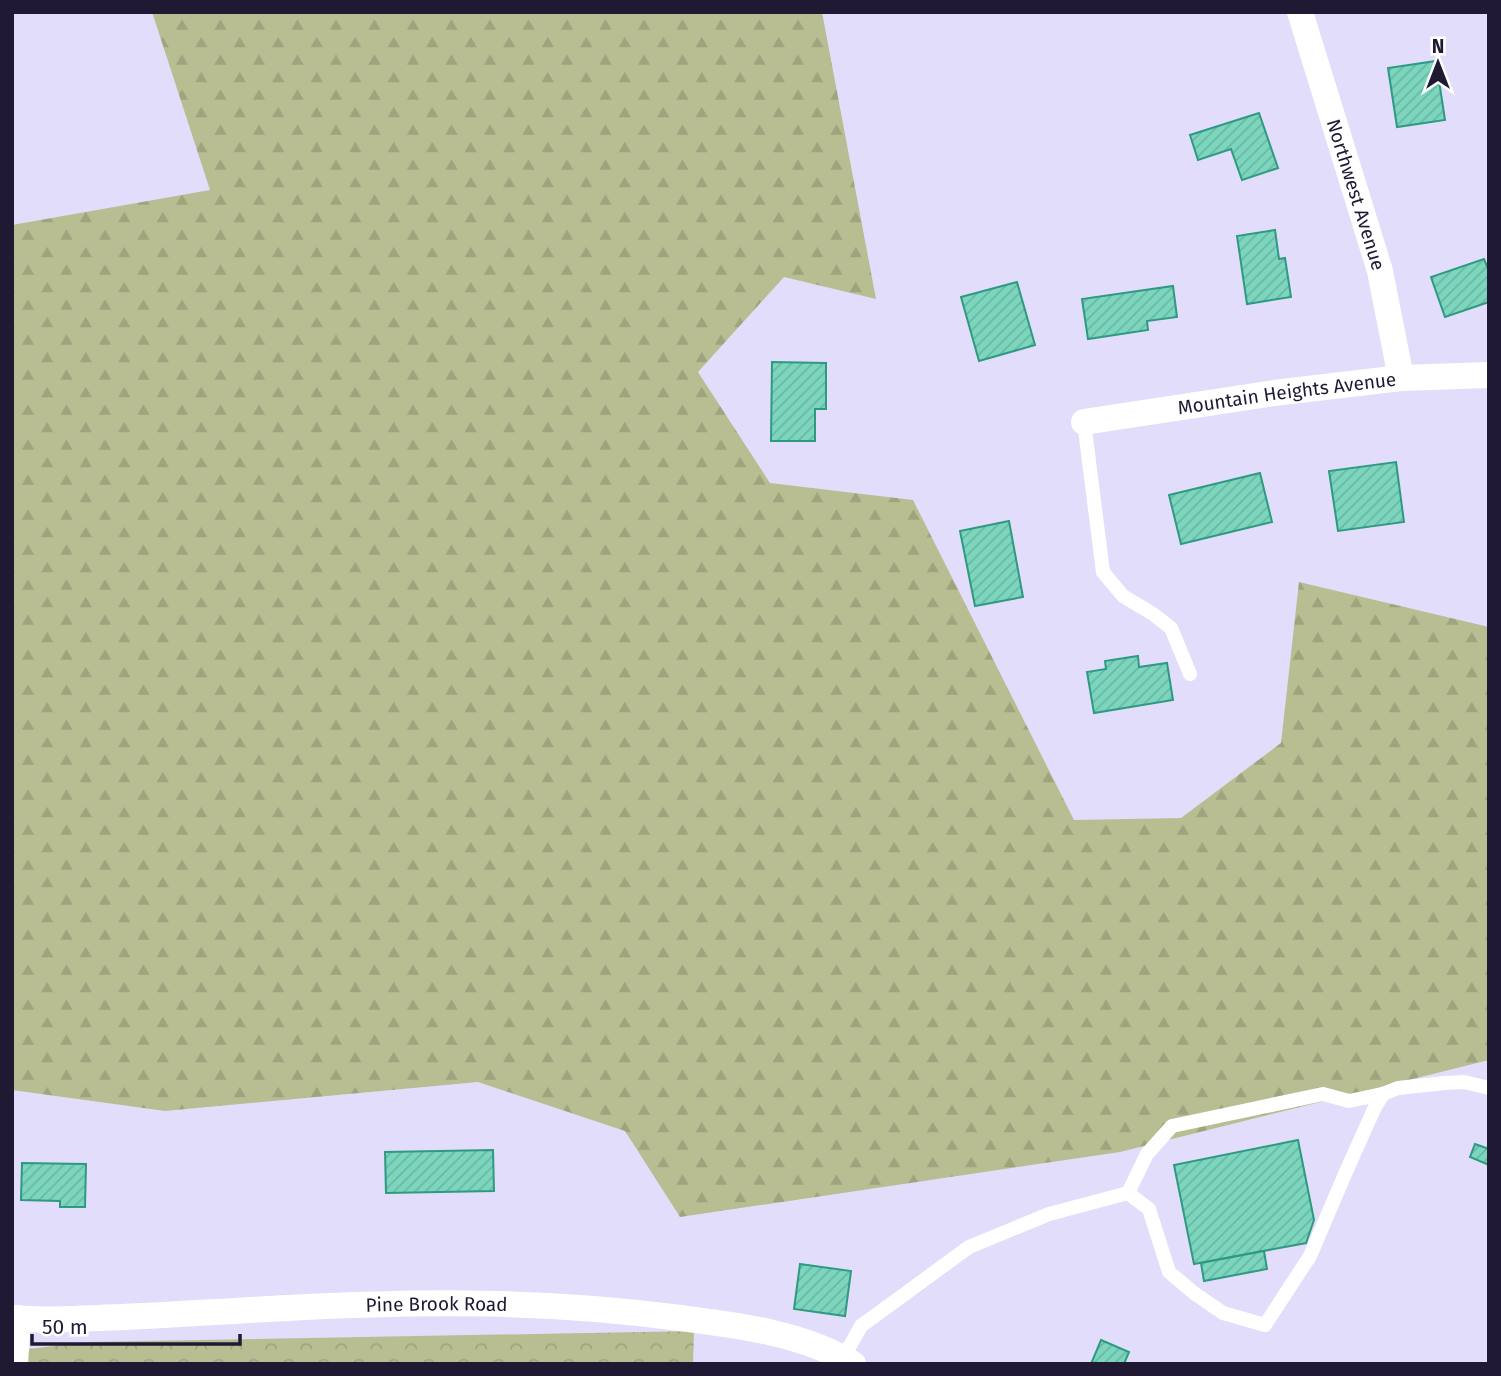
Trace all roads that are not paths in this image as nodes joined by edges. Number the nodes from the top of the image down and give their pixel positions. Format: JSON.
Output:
{"nodes":[{"id":1,"x":1300,"y":12,"type":"edge"},
{"id":2,"x":1489,"y":375,"type":"edge"},
{"id":3,"x":1401,"y":378,"type":"junction"},
{"id":4,"x":1084,"y":422,"type":"joint"},
{"id":5,"x":1190,"y":674,"type":"dead end"},
{"id":6,"x":1489,"y":1088,"type":"edge"},
{"id":7,"x":1383,"y":1094,"type":"junction"},
{"id":8,"x":1128,"y":1193,"type":"junction"},
{"id":9,"x":15,"y":1318,"type":"edge"},
{"id":10,"x":848,"y":1361,"type":"edge"},
{"id":11,"x":15,"y":1364,"type":"edge"}],
"edges":[{"from":1,"to":3,"type":"street","name":"Northwest Avenue"},
{"from":2,"to":3,"type":"street","name":"Mountain Heights Avenue"},
{"from":3,"to":4,"type":"street","name":"Mountain Heights Avenue"},
{"from":4,"to":5,"type":"lane"},
{"from":6,"to":7,"type":"lane"},
{"from":7,"to":8,"type":"lane"},
{"from":7,"to":8,"type":"lane"},
{"from":8,"to":10,"type":"lane"},
{"from":9,"to":10,"type":"street","name":"Pine Brook Road"},
{"from":9,"to":11,"type":"street"}]}
